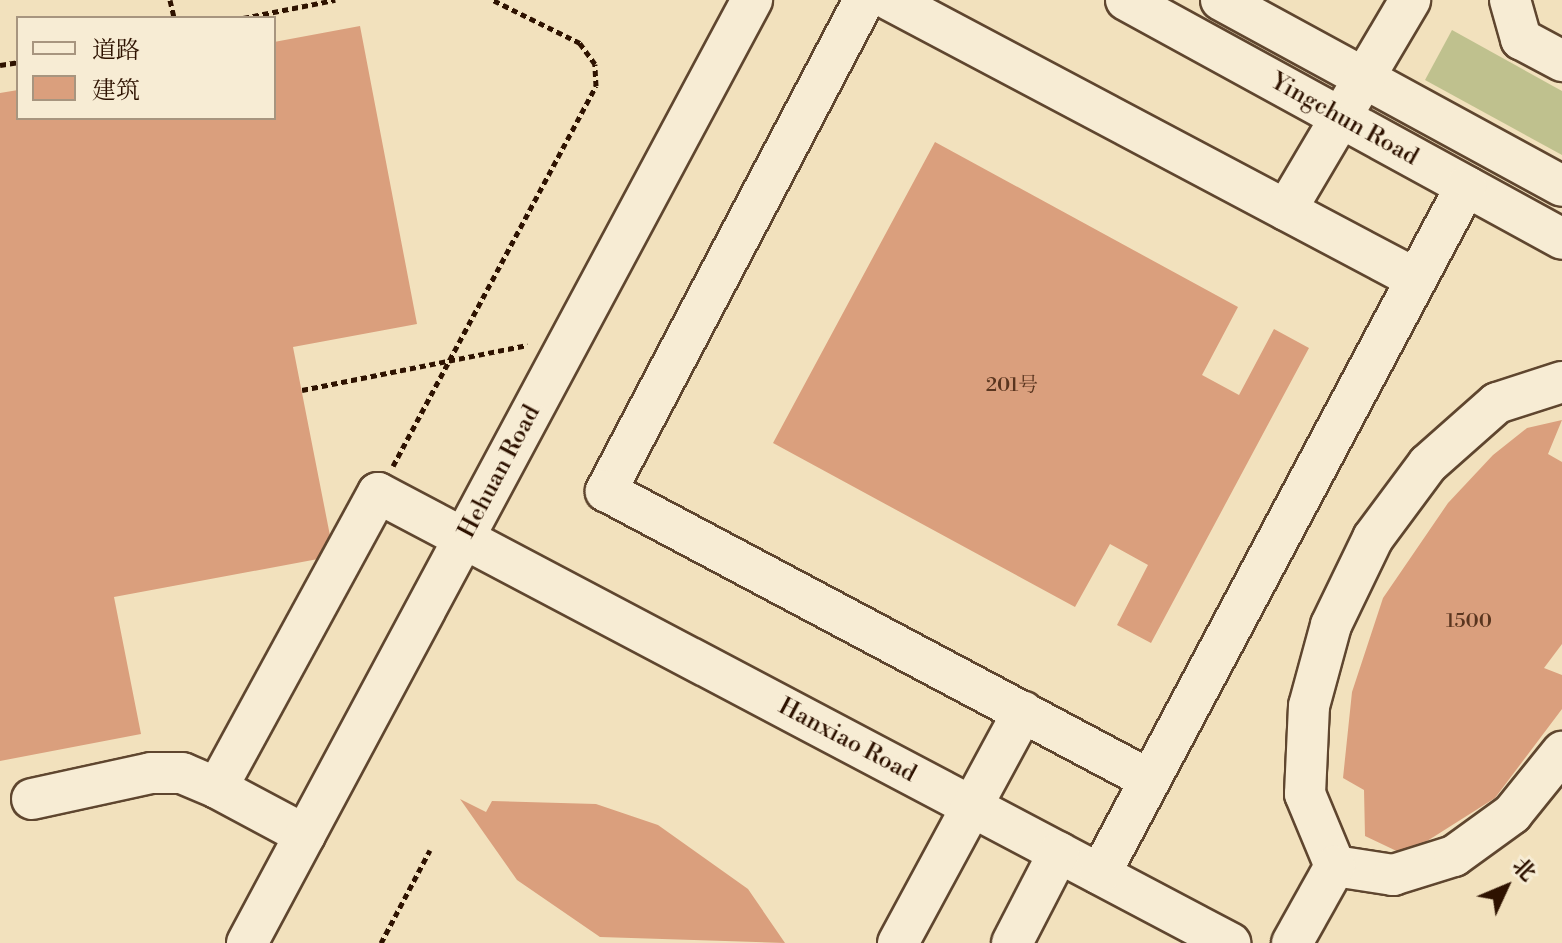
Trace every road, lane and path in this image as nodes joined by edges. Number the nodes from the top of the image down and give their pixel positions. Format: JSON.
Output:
{"nodes":[{"id":1,"x":335,"y":0,"type":"edge"},
{"id":2,"x":493,"y":0,"type":"edge"},
{"id":3,"x":752,"y":0,"type":"edge"},
{"id":4,"x":864,"y":0,"type":"edge"},
{"id":5,"x":890,"y":0,"type":"edge"},
{"id":6,"x":1126,"y":0,"type":"edge"},
{"id":7,"x":1221,"y":0,"type":"edge"},
{"id":8,"x":1410,"y":0,"type":"edge"},
{"id":9,"x":1510,"y":0,"type":"edge"},
{"id":10,"x":253,"y":16,"type":"edge"},
{"id":11,"x":1562,"y":61,"type":"edge"},
{"id":12,"x":1368,"y":80,"type":"junction"},
{"id":13,"x":1336,"y":115,"type":"junction"},
{"id":14,"x":1466,"y":186,"type":"junction"},
{"id":15,"x":1562,"y":186,"type":"edge"},
{"id":16,"x":1286,"y":210,"type":"junction"},
{"id":17,"x":1562,"y":239,"type":"edge"},
{"id":18,"x":1416,"y":279,"type":"junction"},
{"id":19,"x":572,"y":336,"type":"junction"},
{"id":20,"x":448,"y":363,"type":"junction"},
{"id":21,"x":1562,"y":382,"type":"edge"},
{"id":22,"x":302,"y":390,"type":"dead end"},
{"id":23,"x":378,"y":493,"type":"junction"},
{"id":24,"x":464,"y":539,"type":"junction"},
{"id":25,"x":1023,"y":712,"type":"junction"},
{"id":26,"x":1562,"y":752,"type":"edge"},
{"id":27,"x":1150,"y":780,"type":"junction"},
{"id":28,"x":217,"y":788,"type":"junction"},
{"id":29,"x":32,"y":799,"type":"dead end"},
{"id":30,"x":972,"y":807,"type":"junction"},
{"id":31,"x":305,"y":835,"type":"junction"},
{"id":32,"x":430,"y":850,"type":"dead end"},
{"id":33,"x":1059,"y":852,"type":"junction"},
{"id":34,"x":1335,"y":866,"type":"junction"},
{"id":35,"x":1100,"y":874,"type":"junction"},
{"id":36,"x":247,"y":943,"type":"edge"},
{"id":37,"x":381,"y":943,"type":"edge"},
{"id":38,"x":898,"y":943,"type":"edge"},
{"id":39,"x":1012,"y":943,"type":"edge"},
{"id":40,"x":1230,"y":943,"type":"edge"},
{"id":41,"x":1292,"y":943,"type":"edge"}],
"edges":[{"from":1,"to":10,"type":"path"},
{"from":2,"to":20,"type":"path"},
{"from":3,"to":19,"type":"street","name":"Hehuan Road"},
{"from":4,"to":25,"type":"street"},
{"from":5,"to":16,"type":"street"},
{"from":6,"to":13,"type":"street","name":"Yingchun Road"},
{"from":7,"to":12,"type":"street","name":"Yingchun Road"},
{"from":8,"to":12,"type":"street"},
{"from":9,"to":11,"type":"street"},
{"from":12,"to":13,"type":"street"},
{"from":12,"to":15,"type":"street","name":"Yingchun Road"},
{"from":13,"to":14,"type":"street","name":"Yingchun Road"},
{"from":13,"to":16,"type":"street"},
{"from":14,"to":17,"type":"street","name":"Yingchun Road"},
{"from":14,"to":18,"type":"street"},
{"from":16,"to":18,"type":"street"},
{"from":18,"to":27,"type":"street"},
{"from":19,"to":20,"type":"path"},
{"from":19,"to":24,"type":"street","name":"Hehuan Road"},
{"from":20,"to":22,"type":"path"},
{"from":20,"to":23,"type":"path"},
{"from":21,"to":34,"type":"street"},
{"from":23,"to":24,"type":"street","name":"Hanxiao Road"},
{"from":23,"to":28,"type":"street"},
{"from":24,"to":30,"type":"street","name":"Hanxiao Road"},
{"from":24,"to":31,"type":"street","name":"Hehuan Road"},
{"from":25,"to":27,"type":"street"},
{"from":25,"to":30,"type":"street"},
{"from":26,"to":34,"type":"street"},
{"from":27,"to":35,"type":"street"},
{"from":28,"to":29,"type":"street"},
{"from":28,"to":31,"type":"street"},
{"from":30,"to":33,"type":"street","name":"Hanxiao Road"},
{"from":30,"to":38,"type":"street"},
{"from":31,"to":36,"type":"street","name":"Hehuan Road"},
{"from":32,"to":37,"type":"path"},
{"from":33,"to":35,"type":"street","name":"Hanxiao Road"},
{"from":33,"to":39,"type":"street"},
{"from":34,"to":41,"type":"street"},
{"from":35,"to":40,"type":"street","name":"Hanxiao Road"}]}
